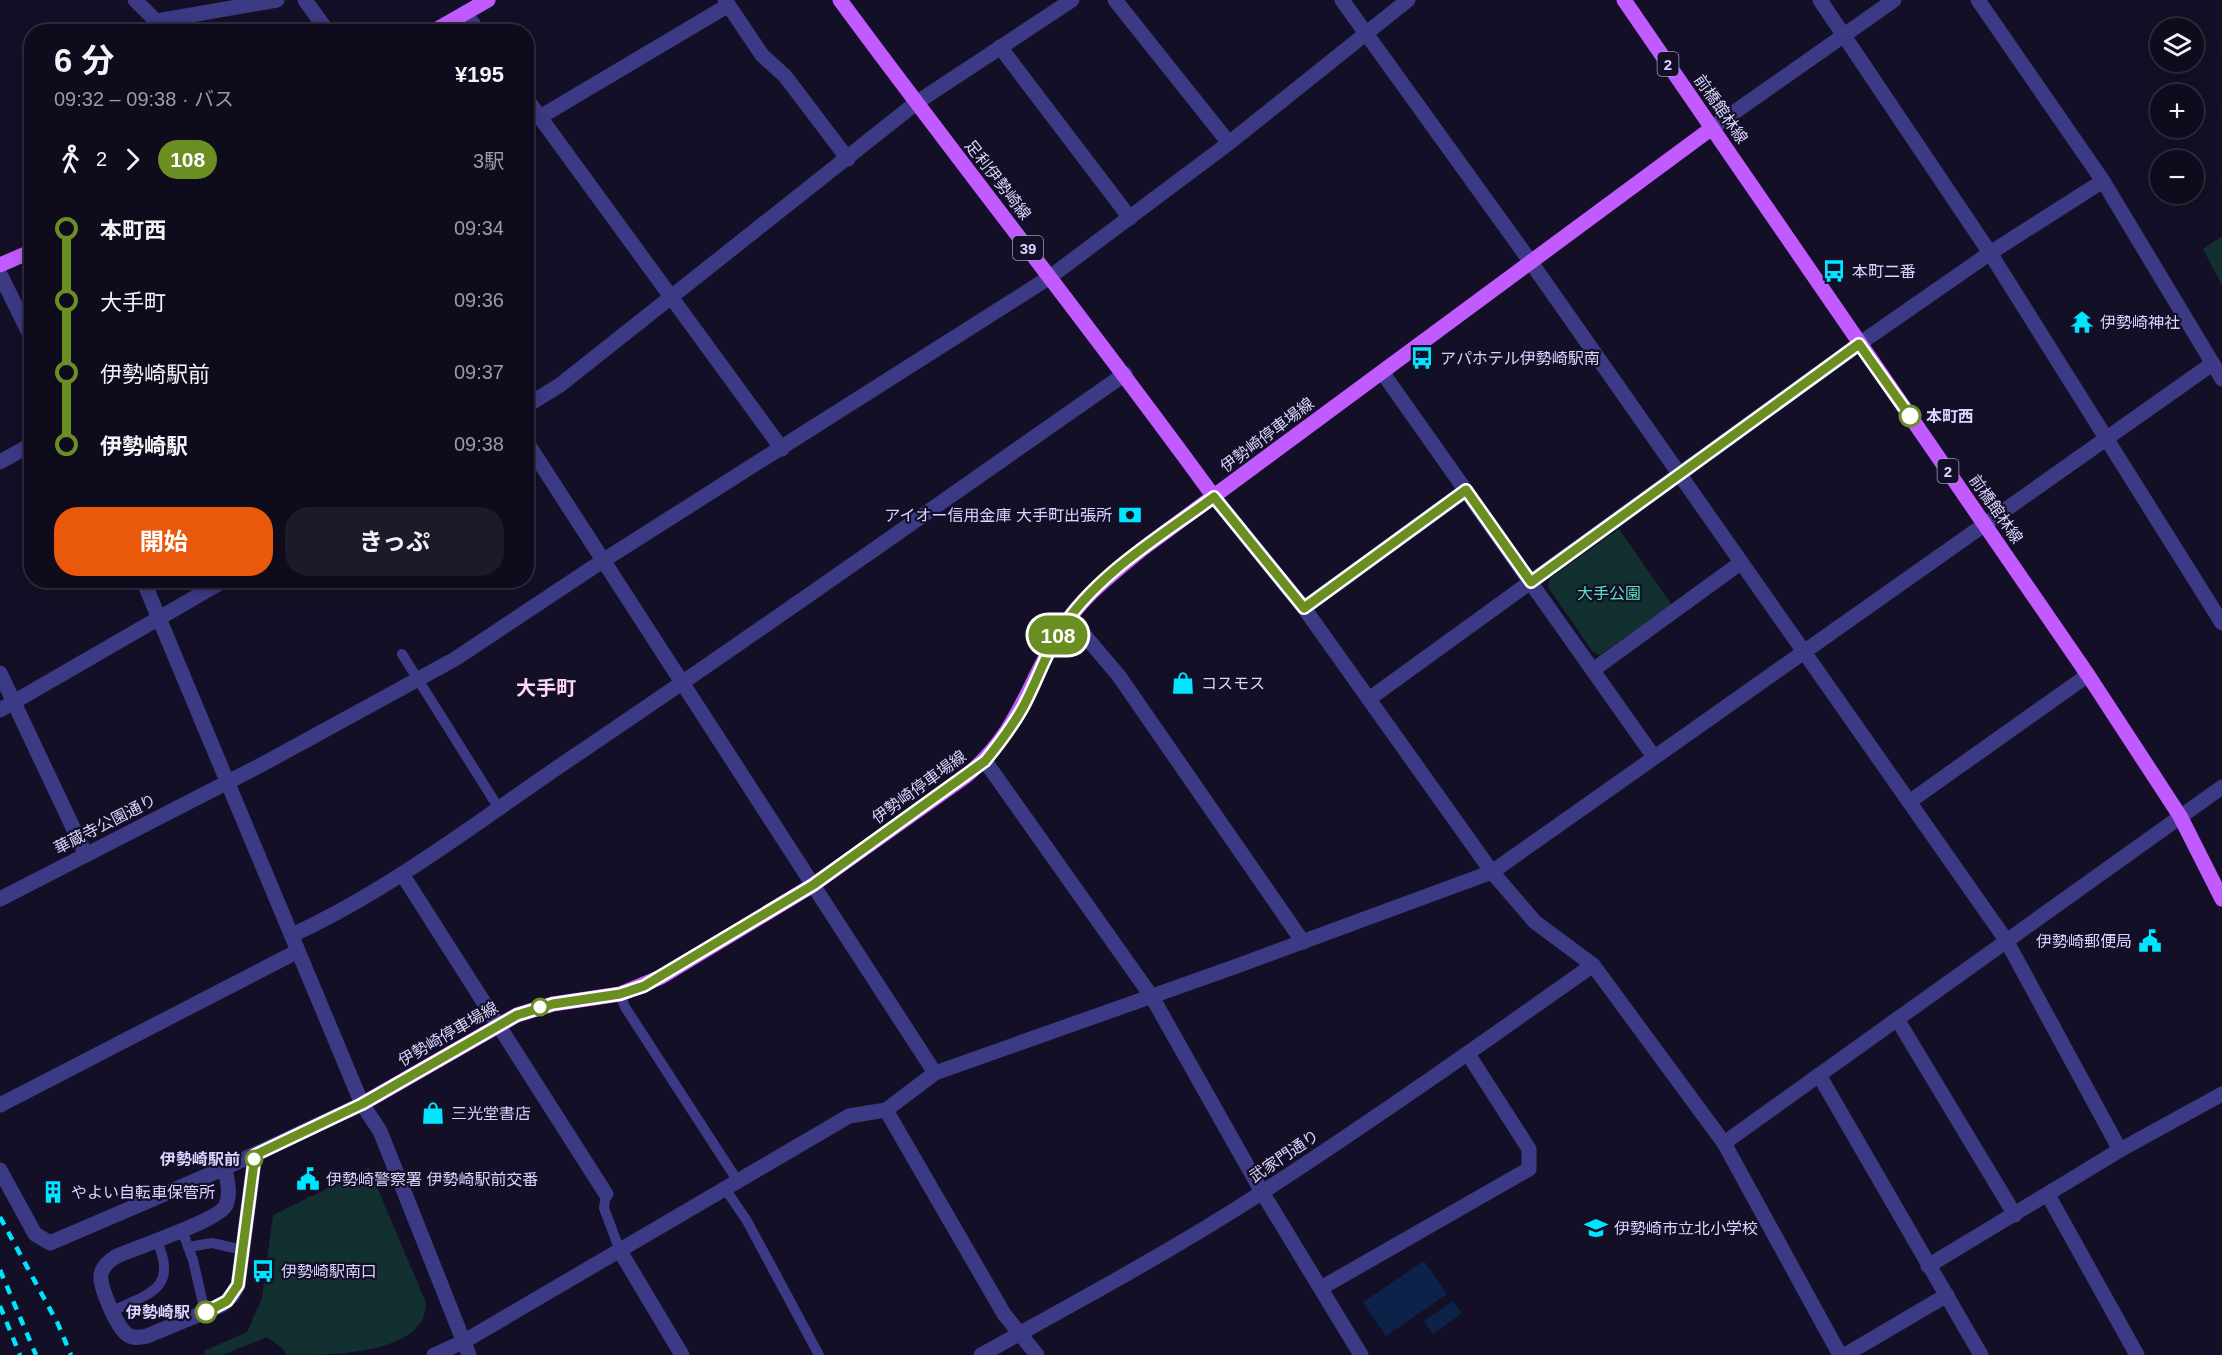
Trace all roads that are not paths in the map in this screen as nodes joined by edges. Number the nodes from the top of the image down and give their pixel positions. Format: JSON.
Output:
{"nodes":[{"id":1,"x":135,"y":0,"type":"edge"},
{"id":2,"x":277,"y":0,"type":"edge"},
{"id":3,"x":305,"y":0,"type":"edge"},
{"id":4,"x":488,"y":0,"type":"edge"},
{"id":5,"x":840,"y":0,"type":"edge"},
{"id":6,"x":1072,"y":0,"type":"edge"},
{"id":7,"x":1115,"y":0,"type":"edge"},
{"id":8,"x":1342,"y":0,"type":"edge"},
{"id":9,"x":1407,"y":0,"type":"edge"},
{"id":10,"x":1624,"y":0,"type":"edge"},
{"id":11,"x":1820,"y":0,"type":"edge"},
{"id":12,"x":1894,"y":0,"type":"edge"},
{"id":13,"x":1978,"y":0,"type":"edge"},
{"id":14,"x":726,"y":3,"type":"edge"},
{"id":15,"x":465,"y":13,"type":"junction"},
{"id":16,"x":160,"y":24,"type":"edge"},
{"id":17,"x":171,"y":24,"type":"edge"},
{"id":18,"x":322,"y":24,"type":"edge"},
{"id":19,"x":446,"y":24,"type":"edge"},
{"id":20,"x":473,"y":24,"type":"edge"},
{"id":21,"x":1365,"y":33,"type":"junction"},
{"id":22,"x":1843,"y":36,"type":"junction"},
{"id":23,"x":1000,"y":47,"type":"junction"},
{"id":24,"x":916,"y":104,"type":"junction"},
{"id":25,"x":534,"y":109,"type":"edge"},
{"id":26,"x":540,"y":117,"type":"junction"},
{"id":27,"x":1712,"y":128,"type":"junction"},
{"id":28,"x":1229,"y":143,"type":"junction"},
{"id":29,"x":848,"y":159,"type":"junction"},
{"id":30,"x":2103,"y":181,"type":"junction"},
{"id":31,"x":1130,"y":218,"type":"junction"},
{"id":32,"x":1990,"y":253,"type":"junction"},
{"id":33,"x":24,"y":254,"type":"edge"},
{"id":34,"x":1530,"y":261,"type":"junction"},
{"id":35,"x":0,"y":265,"type":"edge"},
{"id":36,"x":0,"y":274,"type":"edge"},
{"id":37,"x":1050,"y":277,"type":"junction"},
{"id":38,"x":671,"y":297,"type":"junction"},
{"id":39,"x":24,"y":323,"type":"edge"},
{"id":40,"x":1859,"y":344,"type":"junction"},
{"id":41,"x":2217,"y":360,"type":"edge"},
{"id":42,"x":1382,"y":372,"type":"junction"},
{"id":43,"x":1125,"y":374,"type":"junction"},
{"id":44,"x":2222,"y":379,"type":"edge"},
{"id":45,"x":534,"y":401,"type":"edge"},
{"id":46,"x":2107,"y":440,"type":"junction"},
{"id":47,"x":24,"y":448,"type":"edge"},
{"id":48,"x":782,"y":449,"type":"junction"},
{"id":49,"x":534,"y":453,"type":"edge"},
{"id":50,"x":0,"y":462,"type":"edge"},
{"id":51,"x":1679,"y":476,"type":"junction"},
{"id":52,"x":1466,"y":490,"type":"junction"},
{"id":53,"x":1214,"y":497,"type":"junction"},
{"id":54,"x":1985,"y":525,"type":"junction"},
{"id":55,"x":604,"y":560,"type":"junction"},
{"id":56,"x":1739,"y":564,"type":"junction"},
{"id":57,"x":1531,"y":582,"type":"junction"},
{"id":58,"x":147,"y":588,"type":"edge"},
{"id":59,"x":211,"y":588,"type":"edge"},
{"id":60,"x":1304,"y":608,"type":"junction"},
{"id":61,"x":160,"y":618,"type":"junction"},
{"id":62,"x":1070,"y":618,"type":"junction"},
{"id":63,"x":2222,"y":622,"type":"edge"},
{"id":64,"x":1802,"y":653,"type":"junction"},
{"id":65,"x":402,"y":654,"type":"dead end"},
{"id":66,"x":1593,"y":670,"type":"junction"},
{"id":67,"x":0,"y":673,"type":"edge"},
{"id":68,"x":2088,"y":675,"type":"junction"},
{"id":69,"x":418,"y":681,"type":"junction"},
{"id":70,"x":684,"y":682,"type":"junction"},
{"id":71,"x":1369,"y":699,"type":"junction"},
{"id":72,"x":6,"y":706,"type":"edge"},
{"id":73,"x":1654,"y":757,"type":"junction"},
{"id":74,"x":985,"y":761,"type":"junction"},
{"id":75,"x":228,"y":782,"type":"junction"},
{"id":76,"x":2222,"y":787,"type":"edge"},
{"id":77,"x":1909,"y":802,"type":"junction"},
{"id":78,"x":498,"y":807,"type":"junction"},
{"id":79,"x":2180,"y":816,"type":"junction"},
{"id":80,"x":86,"y":855,"type":"junction"},
{"id":81,"x":1492,"y":872,"type":"junction"},
{"id":82,"x":402,"y":874,"type":"junction"},
{"id":83,"x":813,"y":885,"type":"junction"},
{"id":84,"x":0,"y":899,"type":"edge"},
{"id":85,"x":2222,"y":899,"type":"edge"},
{"id":86,"x":292,"y":935,"type":"junction"},
{"id":87,"x":2006,"y":940,"type":"junction"},
{"id":88,"x":1303,"y":942,"type":"junction"},
{"id":89,"x":298,"y":951,"type":"junction"},
{"id":90,"x":1593,"y":965,"type":"junction"},
{"id":91,"x":620,"y":994,"type":"junction"},
{"id":92,"x":1152,"y":997,"type":"junction"},
{"id":93,"x":1897,"y":1019,"type":"junction"},
{"id":94,"x":496,"y":1025,"type":"junction"},
{"id":95,"x":1468,"y":1054,"type":"junction"},
{"id":96,"x":935,"y":1073,"type":"junction"},
{"id":97,"x":1819,"y":1075,"type":"junction"},
{"id":98,"x":2222,"y":1094,"type":"edge"},
{"id":99,"x":0,"y":1104,"type":"edge"},
{"id":100,"x":362,"y":1104,"type":"junction"},
{"id":101,"x":886,"y":1110,"type":"junction"},
{"id":102,"x":1724,"y":1143,"type":"junction"},
{"id":103,"x":2120,"y":1150,"type":"junction"},
{"id":104,"x":255,"y":1155,"type":"junction"},
{"id":105,"x":225,"y":1168,"type":"junction"},
{"id":106,"x":0,"y":1170,"type":"edge"},
{"id":107,"x":733,"y":1186,"type":"junction"},
{"id":108,"x":1262,"y":1192,"type":"junction"},
{"id":109,"x":606,"y":1194,"type":"joint"},
{"id":110,"x":2048,"y":1195,"type":"junction"},
{"id":111,"x":2015,"y":1215,"type":"junction"},
{"id":112,"x":182,"y":1230,"type":"junction"},
{"id":113,"x":156,"y":1239,"type":"junction"},
{"id":114,"x":188,"y":1247,"type":"junction"},
{"id":115,"x":243,"y":1250,"type":"junction"},
{"id":116,"x":620,"y":1251,"type":"junction"},
{"id":117,"x":1928,"y":1266,"type":"junction"},
{"id":118,"x":1321,"y":1288,"type":"junction"},
{"id":119,"x":1947,"y":1296,"type":"junction"},
{"id":120,"x":112,"y":1311,"type":"junction"},
{"id":121,"x":205,"y":1312,"type":"junction"},
{"id":122,"x":1021,"y":1332,"type":"junction"},
{"id":123,"x":466,"y":1349,"type":"edge"},
{"id":124,"x":435,"y":1355,"type":"edge"},
{"id":125,"x":682,"y":1355,"type":"edge"},
{"id":126,"x":819,"y":1355,"type":"edge"},
{"id":127,"x":981,"y":1355,"type":"edge"},
{"id":128,"x":1037,"y":1355,"type":"edge"},
{"id":129,"x":1361,"y":1355,"type":"edge"},
{"id":130,"x":1843,"y":1355,"type":"edge"},
{"id":131,"x":1981,"y":1355,"type":"edge"},
{"id":132,"x":2136,"y":1355,"type":"edge"}],
"edges":[{"from":1,"to":16,"type":"street"},
{"from":2,"to":17,"type":"street"},
{"from":3,"to":18,"type":"street"},
{"from":4,"to":15,"type":"main road"},
{"from":5,"to":24,"type":"main road","name":"足利伊勢崎線","number":"39"},
{"from":6,"to":23,"type":"street"},
{"from":7,"to":28,"type":"street"},
{"from":8,"to":21,"type":"street"},
{"from":9,"to":21,"type":"street","name":"華蔵寺公園通り"},
{"from":10,"to":27,"type":"main road","name":"前橋館林線","number":"2"},
{"from":11,"to":22,"type":"street"},
{"from":12,"to":22,"type":"street"},
{"from":13,"to":30,"type":"street"},
{"from":14,"to":26,"type":"street"},
{"from":14,"to":29,"type":"street"},
{"from":15,"to":19,"type":"main road"},
{"from":15,"to":20,"type":"street"},
{"from":21,"to":28,"type":"street","name":"華蔵寺公園通り"},
{"from":21,"to":34,"type":"street"},
{"from":22,"to":27,"type":"street"},
{"from":22,"to":32,"type":"street"},
{"from":23,"to":24,"type":"street"},
{"from":23,"to":31,"type":"street"},
{"from":24,"to":29,"type":"street"},
{"from":24,"to":37,"type":"main road","name":"足利伊勢崎線","number":"39"},
{"from":25,"to":26,"type":"street"},
{"from":26,"to":38,"type":"street"},
{"from":27,"to":34,"type":"main road","name":"伊勢崎停車場線"},
{"from":27,"to":40,"type":"main road","name":"前橋館林線","number":"2"},
{"from":28,"to":31,"type":"street","name":"華蔵寺公園通り"},
{"from":29,"to":38,"type":"street"},
{"from":30,"to":32,"type":"street"},
{"from":30,"to":41,"type":"street"},
{"from":31,"to":37,"type":"street","name":"華蔵寺公園通り"},
{"from":32,"to":40,"type":"street"},
{"from":32,"to":46,"type":"street"},
{"from":33,"to":35,"type":"main road"},
{"from":34,"to":42,"type":"main road","name":"伊勢崎停車場線"},
{"from":34,"to":51,"type":"street"},
{"from":36,"to":39,"type":"street"},
{"from":37,"to":43,"type":"main road","name":"足利伊勢崎線","number":"39"},
{"from":37,"to":48,"type":"street","name":"華蔵寺公園通り"},
{"from":38,"to":45,"type":"street"},
{"from":38,"to":48,"type":"street"},
{"from":40,"to":51,"type":"street"},
{"from":40,"to":54,"type":"main road","name":"前橋館林線","number":"2"},
{"from":41,"to":44,"type":"street"},
{"from":41,"to":46,"type":"street"},
{"from":42,"to":52,"type":"street"},
{"from":42,"to":53,"type":"main road","name":"伊勢崎停車場線"},
{"from":43,"to":53,"type":"main road","name":"足利伊勢崎線","number":"39"},
{"from":43,"to":70,"type":"street"},
{"from":46,"to":54,"type":"street"},
{"from":46,"to":63,"type":"street"},
{"from":47,"to":50,"type":"street"},
{"from":48,"to":55,"type":"street","name":"華蔵寺公園通り"},
{"from":49,"to":55,"type":"street"},
{"from":51,"to":56,"type":"street"},
{"from":51,"to":57,"type":"street"},
{"from":52,"to":57,"type":"street"},
{"from":52,"to":60,"type":"street"},
{"from":53,"to":60,"type":"street"},
{"from":53,"to":62,"type":"main road","name":"伊勢崎停車場線"},
{"from":54,"to":64,"type":"street"},
{"from":54,"to":68,"type":"main road","name":"前橋館林線","number":"2"},
{"from":55,"to":69,"type":"street","name":"華蔵寺公園通り"},
{"from":55,"to":70,"type":"street"},
{"from":56,"to":64,"type":"street"},
{"from":56,"to":66,"type":"street"},
{"from":57,"to":66,"type":"street"},
{"from":57,"to":71,"type":"street"},
{"from":58,"to":61,"type":"street"},
{"from":59,"to":61,"type":"street"},
{"from":60,"to":71,"type":"street"},
{"from":61,"to":72,"type":"street"},
{"from":61,"to":75,"type":"street"},
{"from":62,"to":74,"type":"main road","name":"伊勢崎停車場線"},
{"from":62,"to":88,"type":"street"},
{"from":64,"to":73,"type":"street"},
{"from":64,"to":77,"type":"street"},
{"from":65,"to":69,"type":"lane"},
{"from":66,"to":73,"type":"street"},
{"from":67,"to":72,"type":"street"},
{"from":68,"to":77,"type":"street"},
{"from":68,"to":79,"type":"main road","name":"前橋館林線","number":"2"},
{"from":69,"to":75,"type":"street","name":"華蔵寺公園通り"},
{"from":69,"to":78,"type":"lane"},
{"from":70,"to":78,"type":"street"},
{"from":70,"to":83,"type":"street"},
{"from":71,"to":81,"type":"street"},
{"from":72,"to":80,"type":"street"},
{"from":73,"to":81,"type":"street"},
{"from":74,"to":83,"type":"main road","name":"伊勢崎停車場線"},
{"from":74,"to":92,"type":"street"},
{"from":75,"to":80,"type":"street","name":"華蔵寺公園通り"},
{"from":75,"to":86,"type":"street"},
{"from":76,"to":79,"type":"street"},
{"from":77,"to":87,"type":"street"},
{"from":78,"to":82,"type":"street"},
{"from":79,"to":85,"type":"main road","name":"前橋館林線","number":"2"},
{"from":79,"to":87,"type":"street"},
{"from":80,"to":84,"type":"street","name":"華蔵寺公園通り"},
{"from":81,"to":88,"type":"street"},
{"from":81,"to":90,"type":"street"},
{"from":82,"to":86,"type":"street"},
{"from":82,"to":94,"type":"street"},
{"from":83,"to":91,"type":"main road","name":"伊勢崎停車場線"},
{"from":83,"to":96,"type":"street"},
{"from":86,"to":89,"type":"street"},
{"from":87,"to":93,"type":"street"},
{"from":87,"to":103,"type":"street"},
{"from":88,"to":92,"type":"street"},
{"from":89,"to":99,"type":"street"},
{"from":89,"to":100,"type":"street"},
{"from":90,"to":95,"type":"street","name":"武家門通り"},
{"from":90,"to":102,"type":"street"},
{"from":91,"to":94,"type":"main road","name":"伊勢崎停車場線"},
{"from":91,"to":107,"type":"lane"},
{"from":92,"to":96,"type":"street"},
{"from":92,"to":108,"type":"street"},
{"from":93,"to":97,"type":"street"},
{"from":93,"to":111,"type":"street"},
{"from":94,"to":100,"type":"main road","name":"伊勢崎停車場線"},
{"from":94,"to":109,"type":"street"},
{"from":95,"to":108,"type":"street","name":"武家門通り"},
{"from":95,"to":118,"type":"street"},
{"from":96,"to":101,"type":"street"},
{"from":97,"to":102,"type":"street"},
{"from":97,"to":117,"type":"street"},
{"from":98,"to":103,"type":"street"},
{"from":100,"to":104,"type":"street"},
{"from":100,"to":123,"type":"street"},
{"from":101,"to":107,"type":"street"},
{"from":101,"to":122,"type":"street"},
{"from":102,"to":130,"type":"street"},
{"from":103,"to":110,"type":"street"},
{"from":104,"to":105,"type":"street"},
{"from":104,"to":115,"type":"street"},
{"from":105,"to":106,"type":"street"},
{"from":105,"to":112,"type":"street"},
{"from":107,"to":116,"type":"street"},
{"from":107,"to":126,"type":"lane"},
{"from":108,"to":118,"type":"street"},
{"from":108,"to":122,"type":"street","name":"武家門通り"},
{"from":109,"to":116,"type":"lane"},
{"from":110,"to":111,"type":"street"},
{"from":110,"to":132,"type":"street"},
{"from":111,"to":117,"type":"street"},
{"from":112,"to":113,"type":"street"},
{"from":112,"to":114,"type":"lane"},
{"from":113,"to":120,"type":"lane"},
{"from":113,"to":120,"type":"street"},
{"from":114,"to":115,"type":"lane"},
{"from":114,"to":121,"type":"lane"},
{"from":115,"to":121,"type":"street"},
{"from":116,"to":123,"type":"street"},
{"from":116,"to":125,"type":"street"},
{"from":117,"to":119,"type":"street"},
{"from":118,"to":129,"type":"street"},
{"from":119,"to":130,"type":"street"},
{"from":119,"to":131,"type":"street"},
{"from":120,"to":121,"type":"street"},
{"from":122,"to":127,"type":"street","name":"武家門通り"},
{"from":122,"to":128,"type":"street"},
{"from":123,"to":124,"type":"street"}]}
